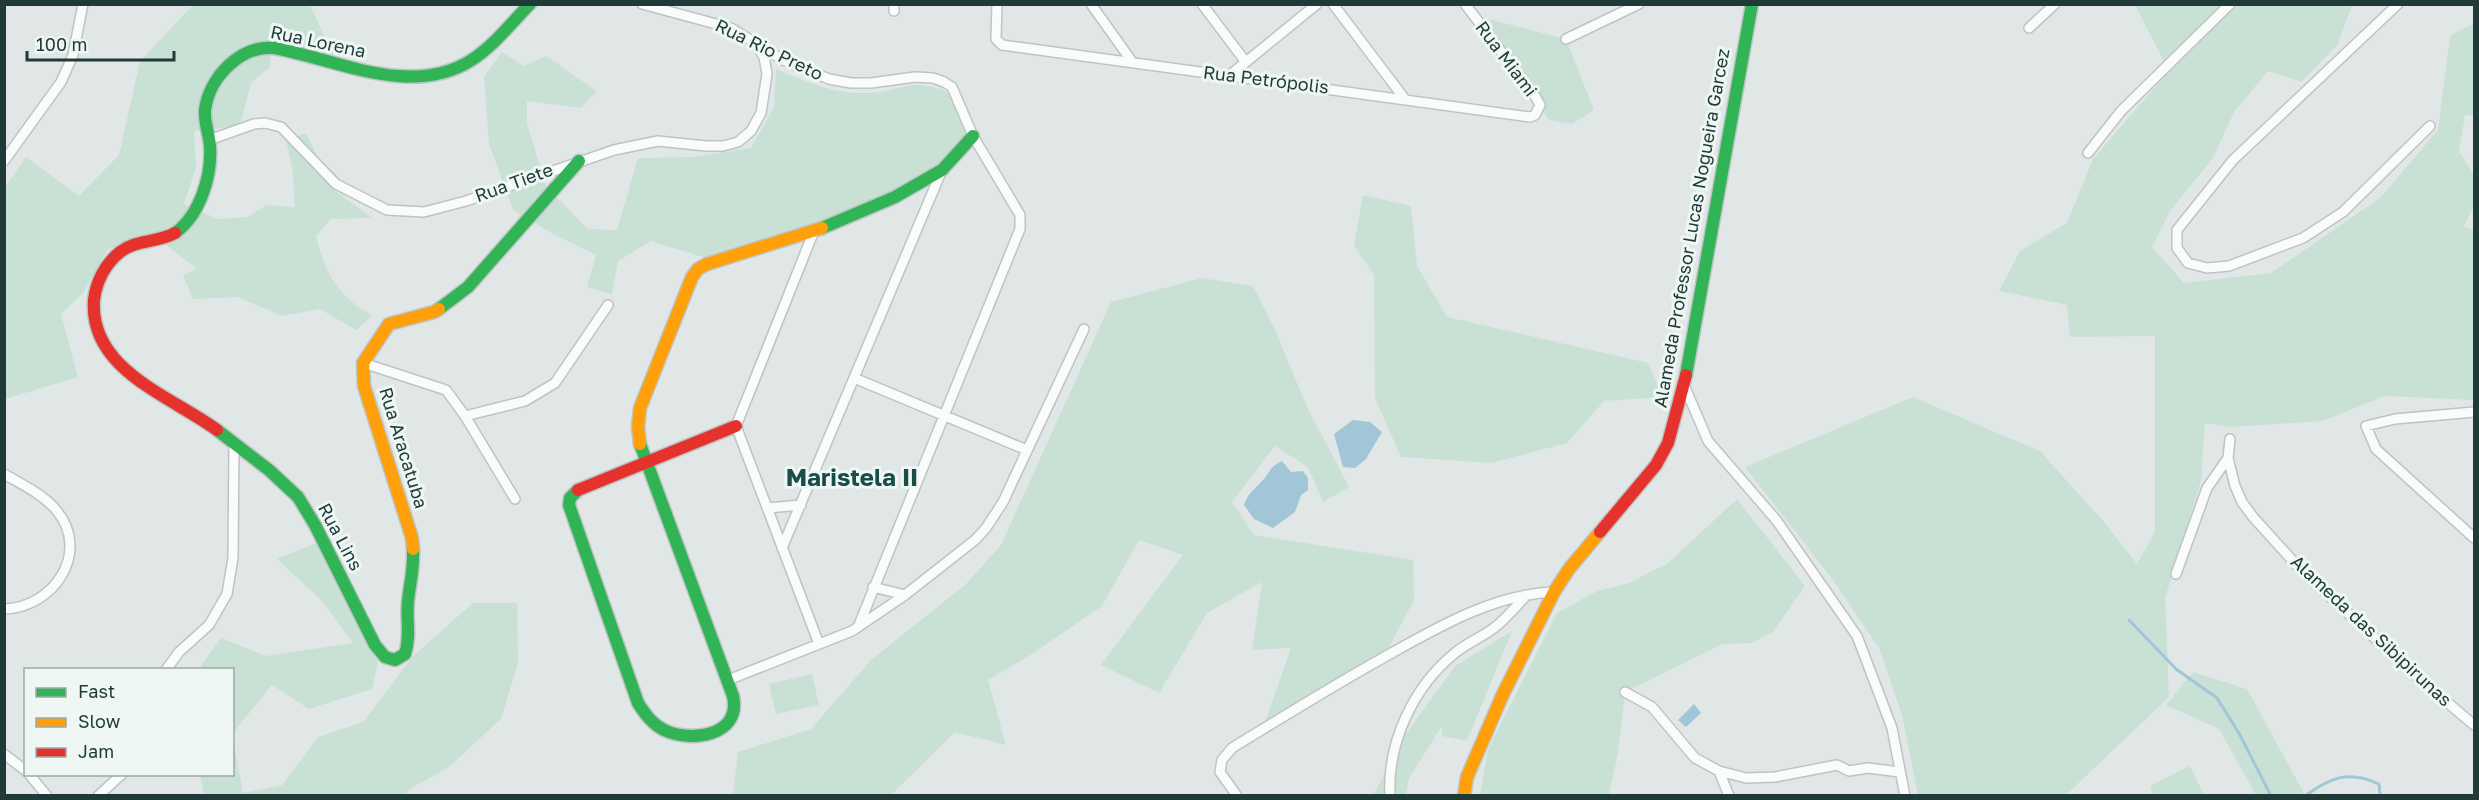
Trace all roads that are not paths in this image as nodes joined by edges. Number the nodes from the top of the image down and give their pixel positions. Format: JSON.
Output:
{"nodes":[{"id":1,"x":82,"y":4,"type":"edge"},
{"id":2,"x":530,"y":4,"type":"edge"},
{"id":3,"x":642,"y":4,"type":"edge"},
{"id":4,"x":997,"y":4,"type":"edge"},
{"id":5,"x":1091,"y":4,"type":"edge"},
{"id":6,"x":1202,"y":4,"type":"edge"},
{"id":7,"x":1317,"y":4,"type":"edge"},
{"id":8,"x":1333,"y":4,"type":"edge"},
{"id":9,"x":1465,"y":4,"type":"edge"},
{"id":10,"x":1639,"y":4,"type":"edge"},
{"id":11,"x":1752,"y":4,"type":"edge"},
{"id":12,"x":2055,"y":4,"type":"edge"},
{"id":13,"x":2230,"y":4,"type":"edge"},
{"id":14,"x":2398,"y":4,"type":"edge"},
{"id":15,"x":2029,"y":28,"type":"dead end"},
{"id":16,"x":1566,"y":39,"type":"dead end"},
{"id":17,"x":755,"y":42,"type":"junction"},
{"id":18,"x":1245,"y":61,"type":"junction"},
{"id":19,"x":1133,"y":63,"type":"junction"},
{"id":20,"x":1230,"y":75,"type":"junction"},
{"id":21,"x":1404,"y":98,"type":"junction"},
{"id":22,"x":1535,"y":115,"type":"joint"},
{"id":23,"x":2430,"y":126,"type":"dead end"},
{"id":24,"x":973,"y":136,"type":"junction"},
{"id":25,"x":209,"y":140,"type":"junction"},
{"id":26,"x":2088,"y":153,"type":"dead end"},
{"id":27,"x":4,"y":161,"type":"edge"},
{"id":28,"x":579,"y":161,"type":"junction"},
{"id":29,"x":942,"y":170,"type":"junction"},
{"id":30,"x":814,"y":231,"type":"junction"},
{"id":31,"x":608,"y":305,"type":"dead end"},
{"id":32,"x":1084,"y":329,"type":"dead end"},
{"id":33,"x":363,"y":363,"type":"junction"},
{"id":34,"x":854,"y":378,"type":"junction"},
{"id":35,"x":1684,"y":385,"type":"junction"},
{"id":36,"x":2475,"y":412,"type":"edge"},
{"id":37,"x":943,"y":414,"type":"junction"},
{"id":38,"x":465,"y":416,"type":"junction"},
{"id":39,"x":736,"y":426,"type":"junction"},
{"id":40,"x":2230,"y":439,"type":"dead end"},
{"id":41,"x":234,"y":443,"type":"junction"},
{"id":42,"x":1027,"y":450,"type":"junction"},
{"id":43,"x":2228,"y":458,"type":"junction"},
{"id":44,"x":647,"y":463,"type":"junction"},
{"id":45,"x":4,"y":474,"type":"edge"},
{"id":46,"x":515,"y":499,"type":"dead end"},
{"id":47,"x":801,"y":505,"type":"junction"},
{"id":48,"x":767,"y":508,"type":"junction"},
{"id":49,"x":2475,"y":538,"type":"edge"},
{"id":50,"x":782,"y":548,"type":"junction"},
{"id":51,"x":2176,"y":574,"type":"dead end"},
{"id":52,"x":873,"y":588,"type":"junction"},
{"id":53,"x":1554,"y":592,"type":"junction"},
{"id":54,"x":1529,"y":593,"type":"junction"},
{"id":55,"x":905,"y":595,"type":"junction"},
{"id":56,"x":4,"y":609,"type":"edge"},
{"id":57,"x":859,"y":625,"type":"junction"},
{"id":58,"x":819,"y":644,"type":"junction"},
{"id":59,"x":395,"y":660,"type":"joint"},
{"id":60,"x":167,"y":668,"type":"edge"},
{"id":61,"x":728,"y":680,"type":"junction"},
{"id":62,"x":1624,"y":692,"type":"dead end"},
{"id":63,"x":2475,"y":725,"type":"edge"},
{"id":64,"x":4,"y":754,"type":"edge"},
{"id":65,"x":24,"y":769,"type":"edge"},
{"id":66,"x":1719,"y":771,"type":"junction"},
{"id":67,"x":1900,"y":772,"type":"junction"},
{"id":68,"x":31,"y":776,"type":"edge"},
{"id":69,"x":120,"y":776,"type":"edge"},
{"id":70,"x":47,"y":795,"type":"edge"},
{"id":71,"x":98,"y":795,"type":"edge"},
{"id":72,"x":1237,"y":795,"type":"edge"},
{"id":73,"x":1390,"y":795,"type":"edge"},
{"id":74,"x":1464,"y":795,"type":"edge"},
{"id":75,"x":1729,"y":795,"type":"edge"},
{"id":76,"x":1905,"y":795,"type":"edge"}],
"edges":[{"from":1,"to":27,"type":"street"},
{"from":2,"to":25,"type":"street","name":"Rua Lorena"},
{"from":3,"to":17,"type":"street","name":"Rua Rio Preto"},
{"from":4,"to":19,"type":"street","name":"Rua Petrópolis"},
{"from":5,"to":19,"type":"street"},
{"from":6,"to":18,"type":"street"},
{"from":7,"to":18,"type":"street"},
{"from":8,"to":21,"type":"street"},
{"from":9,"to":22,"type":"street","name":"Rua Miami"},
{"from":10,"to":16,"type":"street"},
{"from":11,"to":35,"type":"street","name":"Alameda Professor Lucas Nogueira Garcez"},
{"from":12,"to":15,"type":"street"},
{"from":13,"to":26,"type":"street"},
{"from":14,"to":23,"type":"street"},
{"from":17,"to":24,"type":"street","name":"Rua Rio Preto"},
{"from":17,"to":28,"type":"street","name":"Rua Tiete"},
{"from":18,"to":20,"type":"street"},
{"from":19,"to":20,"type":"street","name":"Rua Petrópolis"},
{"from":20,"to":21,"type":"street","name":"Rua Petrópolis"},
{"from":21,"to":22,"type":"street","name":"Rua Petrópolis"},
{"from":24,"to":29,"type":"street"},
{"from":24,"to":37,"type":"street"},
{"from":25,"to":28,"type":"street","name":"Rua Tiete"},
{"from":25,"to":41,"type":"street","name":"Rua Lorena"},
{"from":28,"to":33,"type":"street"},
{"from":29,"to":30,"type":"street"},
{"from":29,"to":34,"type":"street"},
{"from":30,"to":39,"type":"street"},
{"from":30,"to":44,"type":"street"},
{"from":31,"to":38,"type":"street"},
{"from":32,"to":42,"type":"street"},
{"from":33,"to":38,"type":"street"},
{"from":33,"to":59,"type":"street","name":"Rua Aracatuba"},
{"from":34,"to":37,"type":"street"},
{"from":34,"to":47,"type":"street"},
{"from":35,"to":53,"type":"street","name":"Alameda Professor Lucas Nogueira Garcez"},
{"from":35,"to":67,"type":"street"},
{"from":36,"to":49,"type":"street"},
{"from":37,"to":42,"type":"street"},
{"from":37,"to":52,"type":"street"},
{"from":38,"to":46,"type":"street"},
{"from":39,"to":44,"type":"street"},
{"from":39,"to":48,"type":"street"},
{"from":40,"to":43,"type":"street","name":"Alameda das Sibipirunas"},
{"from":41,"to":59,"type":"street","name":"Rua Lins"},
{"from":41,"to":60,"type":"street"},
{"from":42,"to":55,"type":"street"},
{"from":43,"to":51,"type":"street"},
{"from":43,"to":63,"type":"street","name":"Alameda das Sibipirunas"},
{"from":44,"to":61,"type":"street"},
{"from":44,"to":61,"type":"street"},
{"from":45,"to":56,"type":"street"},
{"from":47,"to":48,"type":"street"},
{"from":47,"to":50,"type":"street"},
{"from":48,"to":50,"type":"street"},
{"from":50,"to":58,"type":"street"},
{"from":52,"to":55,"type":"street"},
{"from":52,"to":57,"type":"street"},
{"from":53,"to":54,"type":"street"},
{"from":53,"to":74,"type":"street","name":"Alameda Professor Lucas Nogueira Garcez"},
{"from":54,"to":72,"type":"street"},
{"from":54,"to":73,"type":"street"},
{"from":55,"to":57,"type":"street"},
{"from":57,"to":58,"type":"street"},
{"from":58,"to":61,"type":"street"},
{"from":62,"to":66,"type":"street"},
{"from":64,"to":65,"type":"street"},
{"from":66,"to":67,"type":"street"},
{"from":66,"to":75,"type":"street"},
{"from":67,"to":76,"type":"street"},
{"from":68,"to":70,"type":"street"},
{"from":69,"to":71,"type":"street"}]}
